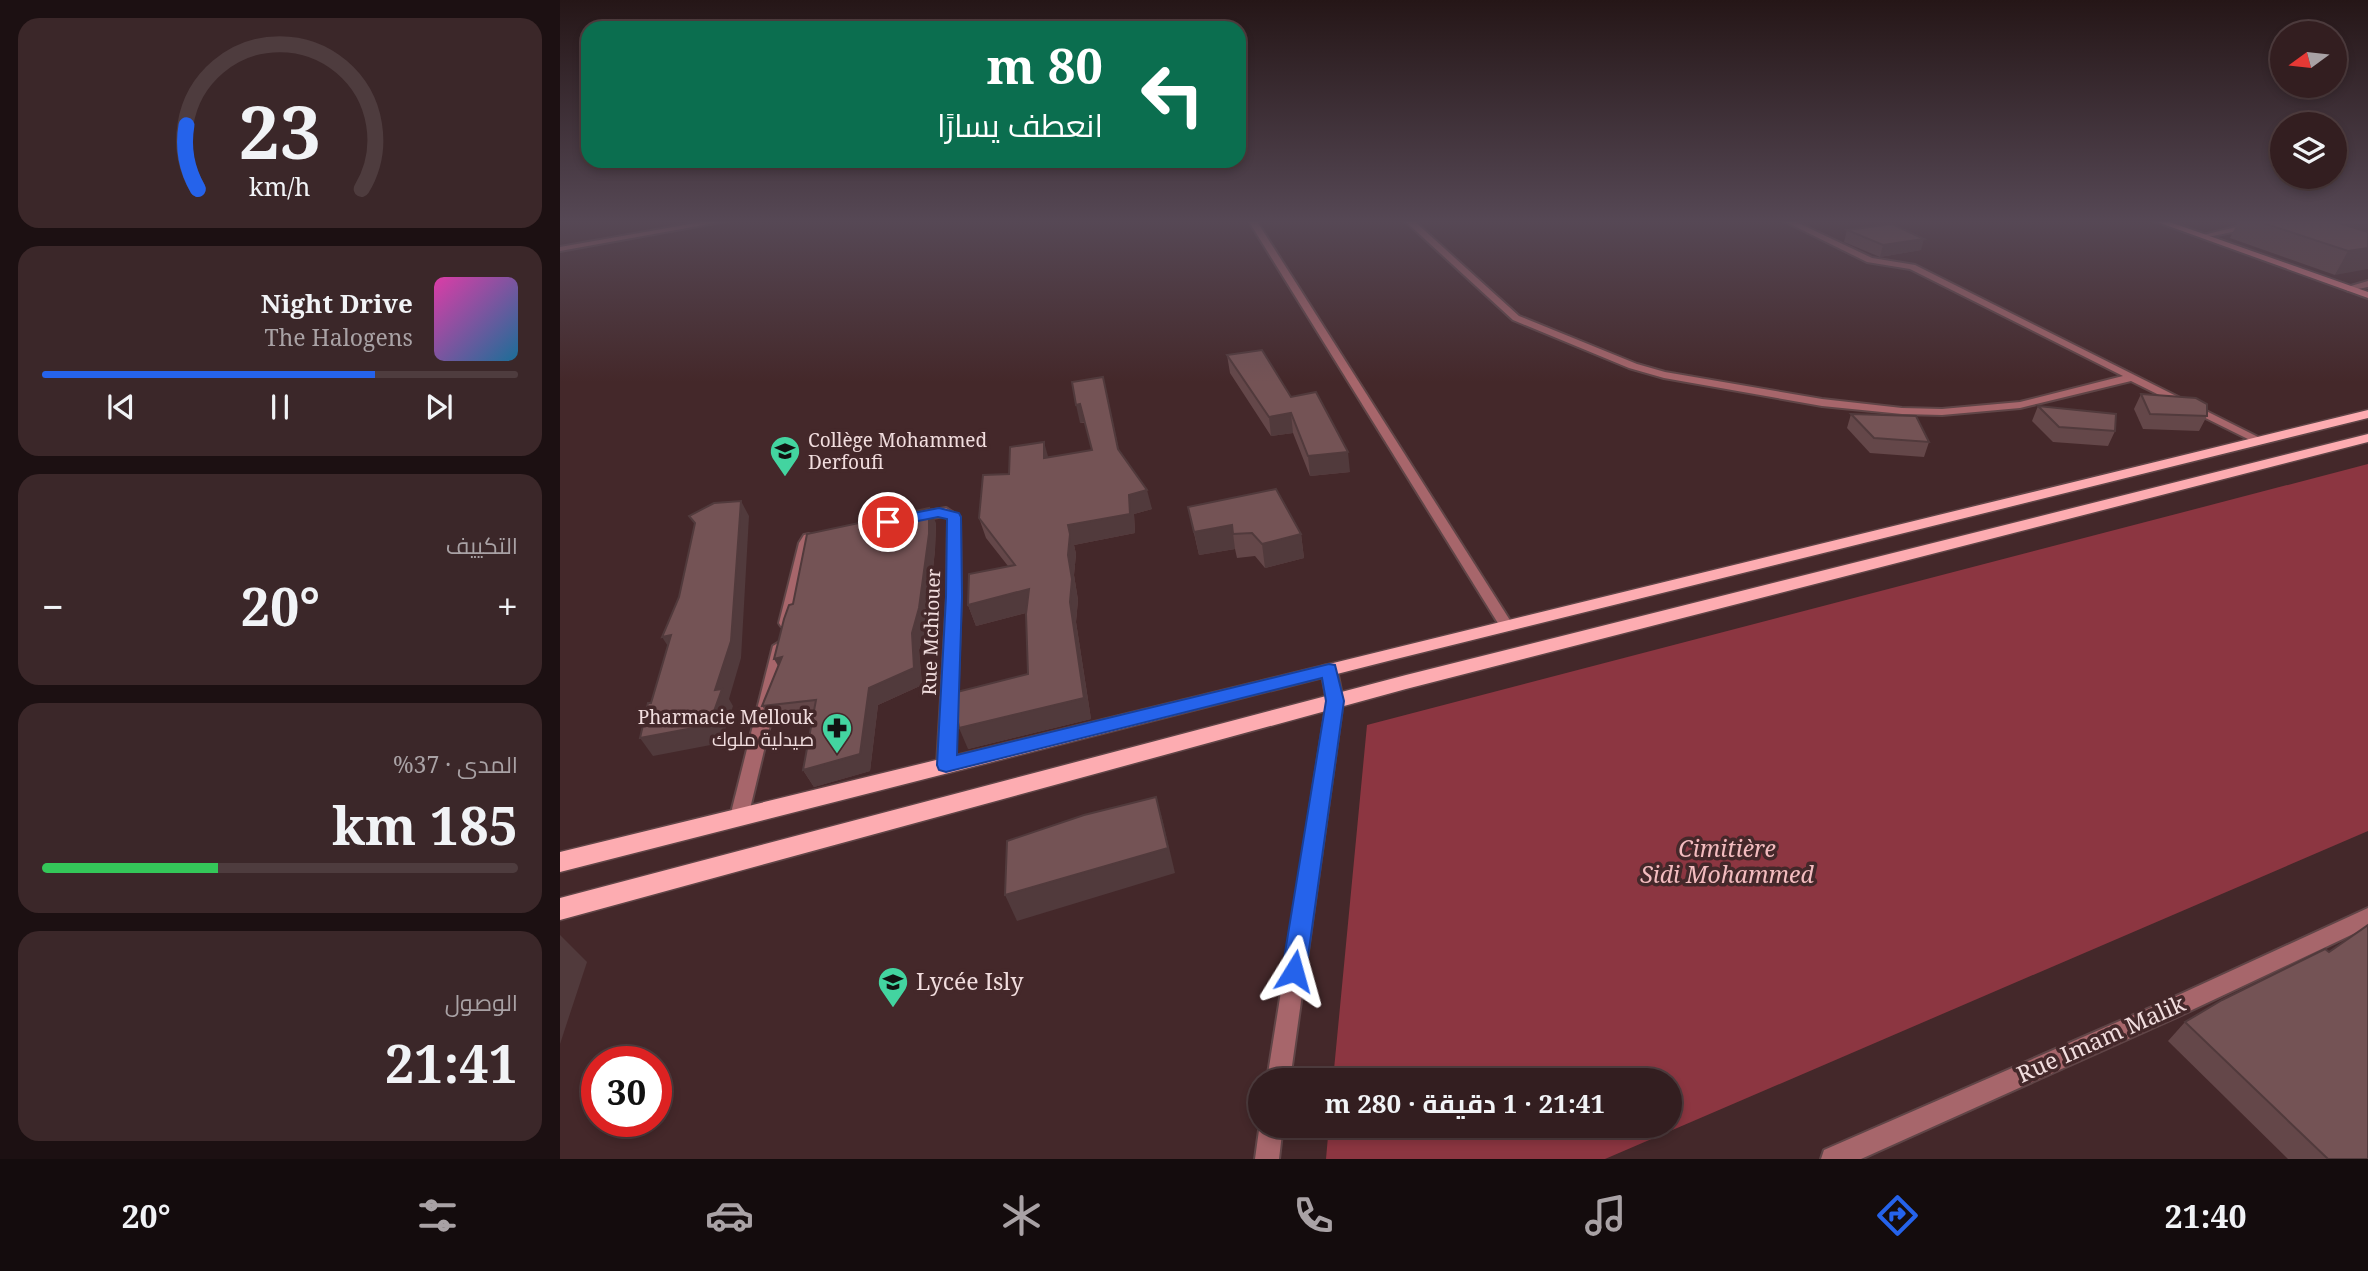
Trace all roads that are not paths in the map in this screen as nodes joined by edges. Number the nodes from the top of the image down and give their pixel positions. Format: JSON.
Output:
{"nodes":[{"id":1,"x":1286,"y":274,"type":"edge"},
{"id":2,"x":1466,"y":274,"type":"edge"},
{"id":3,"x":1926,"y":274,"type":"edge"},
{"id":4,"x":2309,"y":274,"type":"edge"},
{"id":5,"x":2368,"y":284,"type":"edge"},
{"id":6,"x":2348,"y":288,"type":"junction"},
{"id":7,"x":2368,"y":295,"type":"edge"},
{"id":8,"x":2133,"y":377,"type":"junction"},
{"id":9,"x":2368,"y":414,"type":"edge"},
{"id":10,"x":2368,"y":438,"type":"edge"},
{"id":11,"x":2260,"y":441,"type":"junction"},
{"id":12,"x":1990,"y":506,"type":"junction"},
{"id":13,"x":900,"y":520,"type":"edge"},
{"id":14,"x":2021,"y":527,"type":"junction"},
{"id":15,"x":824,"y":535,"type":"edge"},
{"id":16,"x":1506,"y":625,"type":"junction"},
{"id":17,"x":1329,"y":670,"type":"junction"},
{"id":18,"x":1335,"y":701,"type":"junction"},
{"id":19,"x":946,"y":765,"type":"junction"},
{"id":20,"x":739,"y":817,"type":"junction"},
{"id":21,"x":560,"y":862,"type":"edge"},
{"id":22,"x":560,"y":909,"type":"edge"},
{"id":23,"x":2368,"y":917,"type":"edge"},
{"id":24,"x":1280,"y":1068,"type":"edge"},
{"id":25,"x":1269,"y":1138,"type":"edge"},
{"id":26,"x":1267,"y":1159,"type":"edge"},
{"id":27,"x":1833,"y":1159,"type":"edge"}],
"edges":[{"from":1,"to":16,"type":"street"},
{"from":2,"to":8,"type":"street"},
{"from":3,"to":8,"type":"street"},
{"from":4,"to":6,"type":"main road"},
{"from":5,"to":6,"type":"street"},
{"from":6,"to":7,"type":"main road"},
{"from":8,"to":11,"type":"street"},
{"from":9,"to":11,"type":"main road"},
{"from":10,"to":14,"type":"main road"},
{"from":11,"to":12,"type":"main road"},
{"from":12,"to":14,"type":"main road"},
{"from":12,"to":16,"type":"main road"},
{"from":13,"to":19,"type":"street","name":"Rue Mchiouer"},
{"from":14,"to":18,"type":"main road"},
{"from":15,"to":20,"type":"street"},
{"from":16,"to":17,"type":"main road"},
{"from":17,"to":18,"type":"street"},
{"from":17,"to":19,"type":"main road"},
{"from":18,"to":22,"type":"main road"},
{"from":18,"to":24,"type":"street"},
{"from":19,"to":20,"type":"main road"},
{"from":20,"to":21,"type":"main road"},
{"from":23,"to":27,"type":"street","name":"Rue Imam Malik"},
{"from":25,"to":26,"type":"street"}]}
